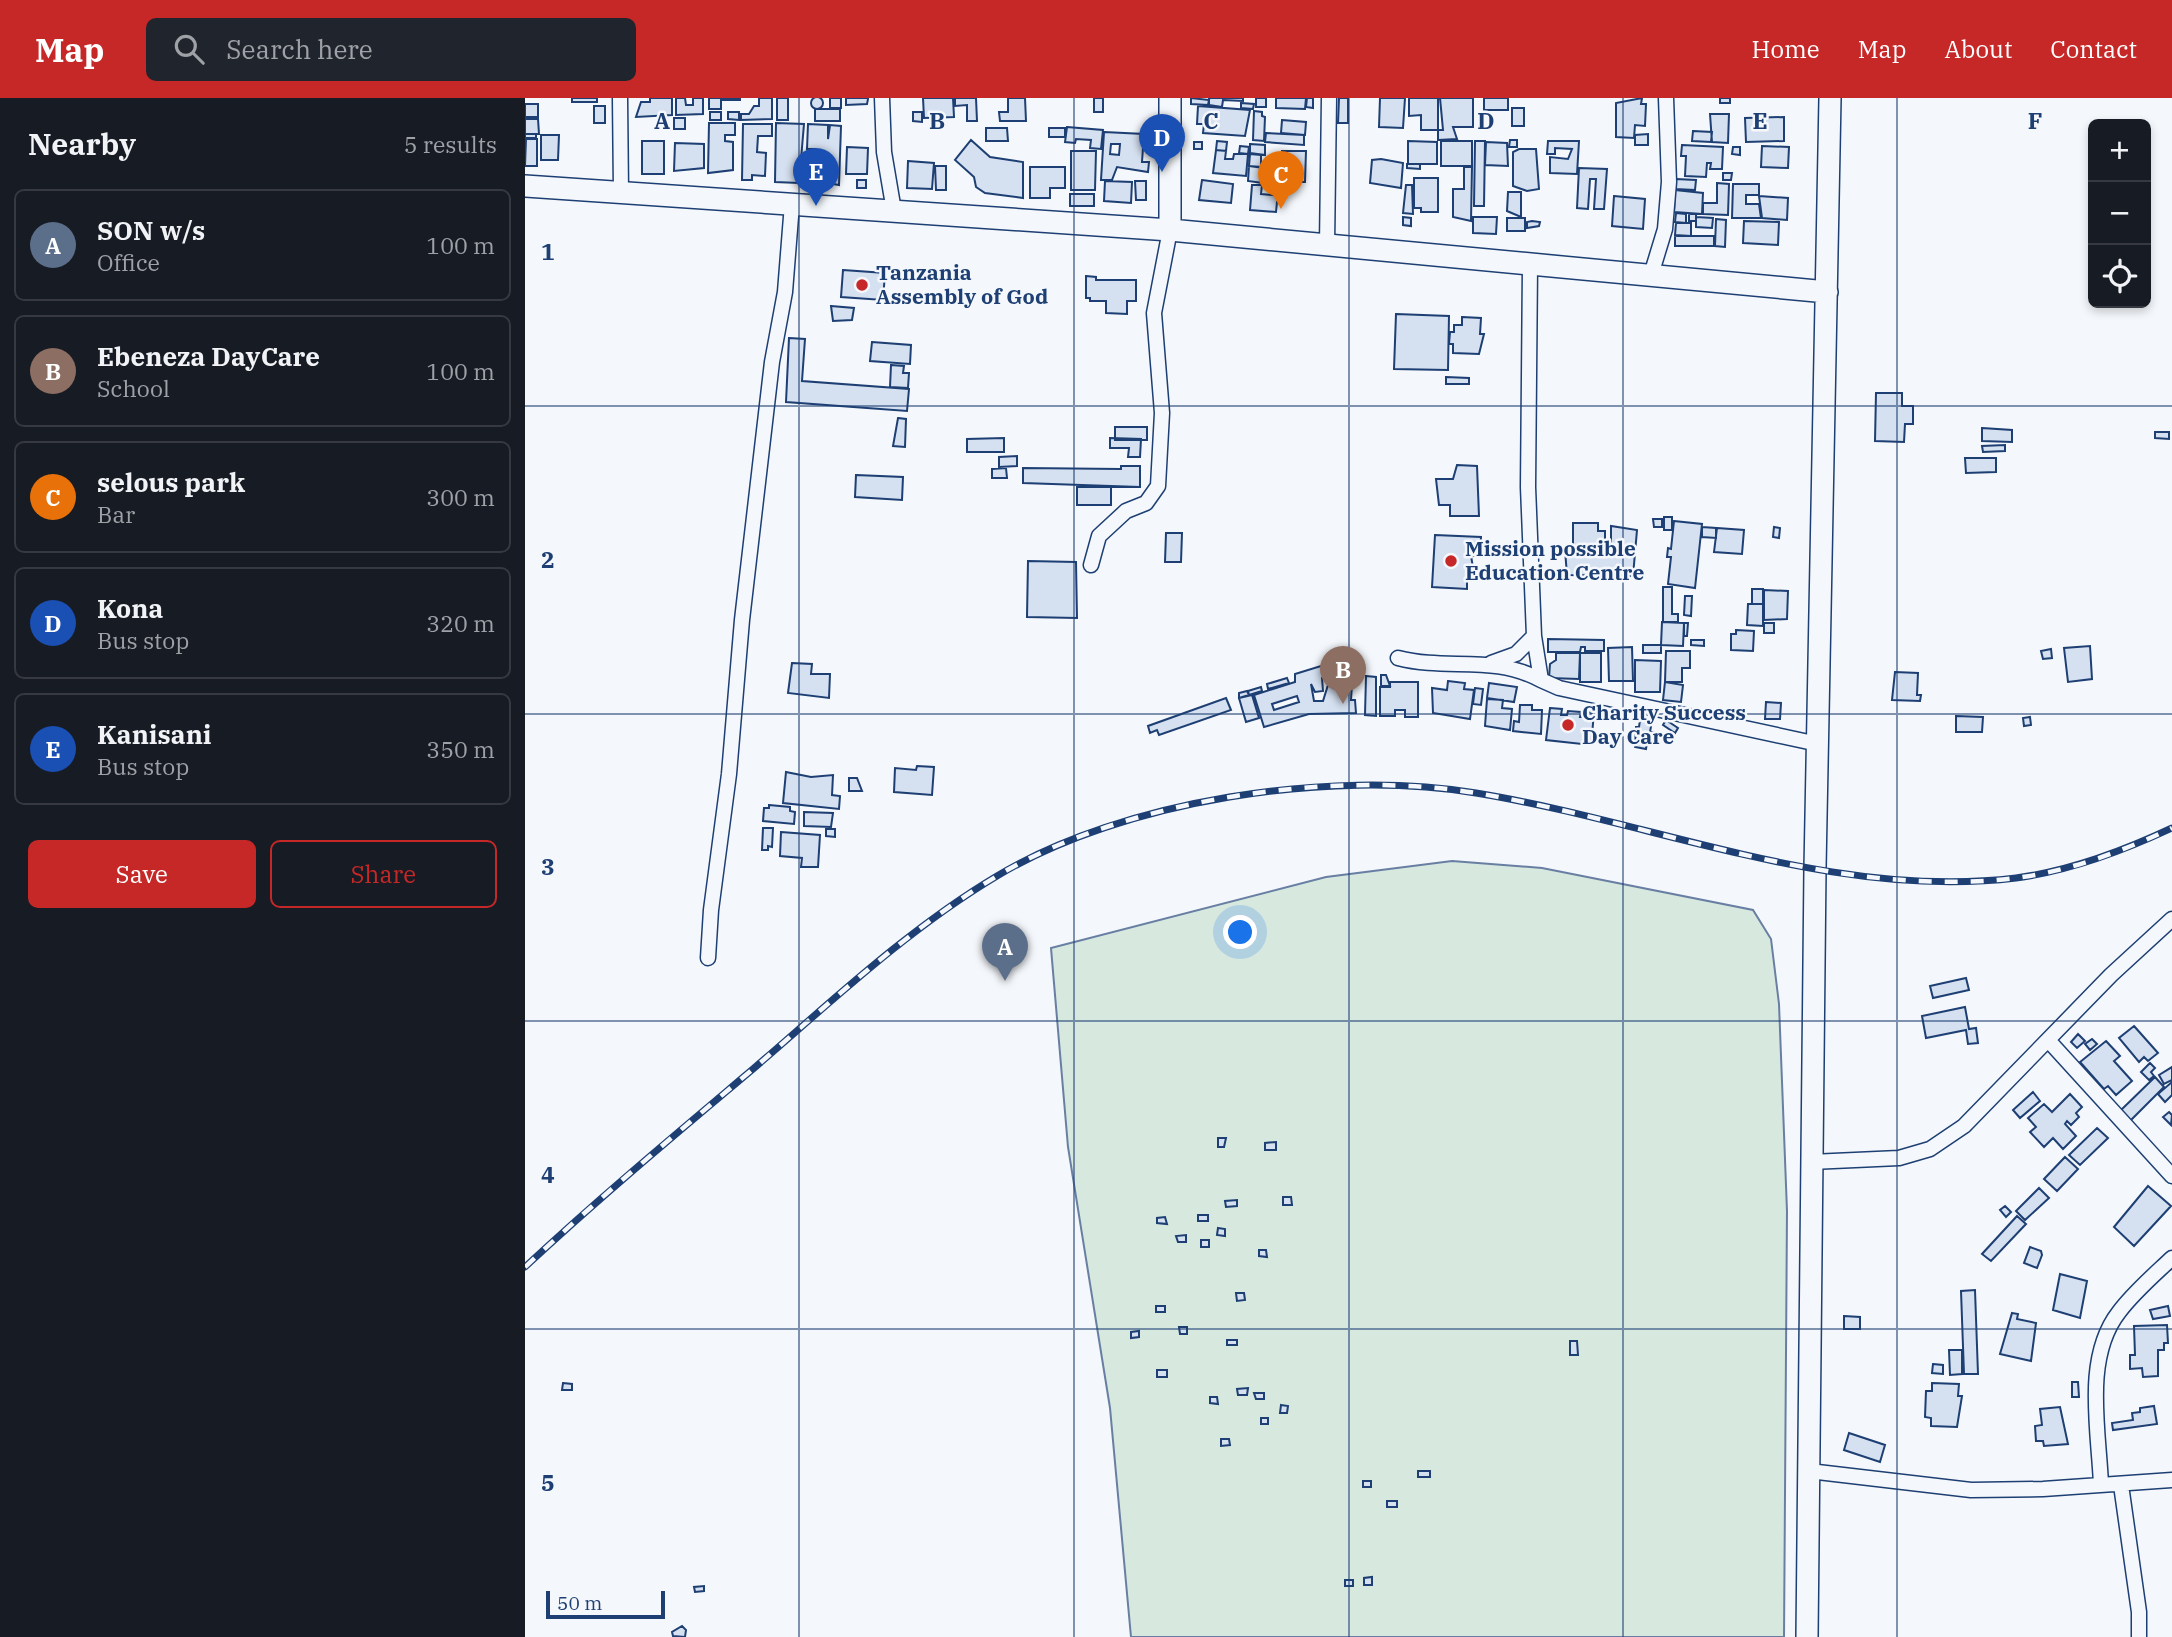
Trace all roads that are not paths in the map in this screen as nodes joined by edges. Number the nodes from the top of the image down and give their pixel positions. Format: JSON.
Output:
{"nodes":[{"id":1,"x":619,"y":98,"type":"edge"},
{"id":2,"x":882,"y":98,"type":"edge"},
{"id":3,"x":1170,"y":98,"type":"edge"},
{"id":4,"x":1329,"y":98,"type":"edge"},
{"id":5,"x":1666,"y":98,"type":"edge"},
{"id":6,"x":1830,"y":98,"type":"edge"},
{"id":7,"x":525,"y":186,"type":"edge"},
{"id":8,"x":621,"y":192,"type":"junction"},
{"id":9,"x":792,"y":204,"type":"junction"},
{"id":10,"x":894,"y":211,"type":"junction"},
{"id":11,"x":1170,"y":230,"type":"junction"},
{"id":12,"x":1327,"y":245,"type":"junction"},
{"id":13,"x":1530,"y":265,"type":"junction"},
{"id":14,"x":1651,"y":275,"type":"junction"},
{"id":15,"x":1827,"y":292,"type":"junction"},
{"id":16,"x":1091,"y":565,"type":"dead end"},
{"id":17,"x":1534,"y":636,"type":"junction"},
{"id":18,"x":1398,"y":658,"type":"dead end"},
{"id":19,"x":1490,"y":663,"type":"junction"},
{"id":20,"x":1541,"y":680,"type":"junction"},
{"id":21,"x":1818,"y":744,"type":"junction"},
{"id":22,"x":2172,"y":919,"type":"edge"},
{"id":23,"x":708,"y":958,"type":"dead end"},
{"id":24,"x":2047,"y":1040,"type":"junction"},
{"id":25,"x":1811,"y":1162,"type":"junction"},
{"id":26,"x":2172,"y":1176,"type":"edge"},
{"id":27,"x":2172,"y":1258,"type":"edge"},
{"id":28,"x":1809,"y":1471,"type":"junction"},
{"id":29,"x":2172,"y":1480,"type":"edge"},
{"id":30,"x":2101,"y":1485,"type":"junction"},
{"id":31,"x":2121,"y":1485,"type":"junction"},
{"id":32,"x":1807,"y":1637,"type":"edge"},
{"id":33,"x":2140,"y":1637,"type":"edge"}],
"edges":[{"from":1,"to":8,"type":"street"},
{"from":2,"to":10,"type":"street"},
{"from":3,"to":11,"type":"street"},
{"from":4,"to":12,"type":"street"},
{"from":5,"to":14,"type":"street"},
{"from":6,"to":15,"type":"street"},
{"from":7,"to":8,"type":"street"},
{"from":8,"to":9,"type":"street"},
{"from":9,"to":10,"type":"street"},
{"from":9,"to":23,"type":"street"},
{"from":10,"to":11,"type":"street"},
{"from":11,"to":12,"type":"street"},
{"from":11,"to":16,"type":"street"},
{"from":12,"to":13,"type":"street"},
{"from":13,"to":14,"type":"street"},
{"from":13,"to":17,"type":"street"},
{"from":14,"to":15,"type":"street"},
{"from":15,"to":21,"type":"street"},
{"from":17,"to":19,"type":"street"},
{"from":17,"to":20,"type":"street"},
{"from":18,"to":19,"type":"street"},
{"from":19,"to":20,"type":"street"},
{"from":20,"to":21,"type":"street"},
{"from":21,"to":25,"type":"street"},
{"from":22,"to":24,"type":"street"},
{"from":24,"to":25,"type":"street"},
{"from":24,"to":26,"type":"street"},
{"from":25,"to":28,"type":"street"},
{"from":27,"to":30,"type":"street"},
{"from":28,"to":30,"type":"street"},
{"from":28,"to":32,"type":"street"},
{"from":29,"to":31,"type":"street"},
{"from":30,"to":31,"type":"street"},
{"from":31,"to":33,"type":"street"}]}
